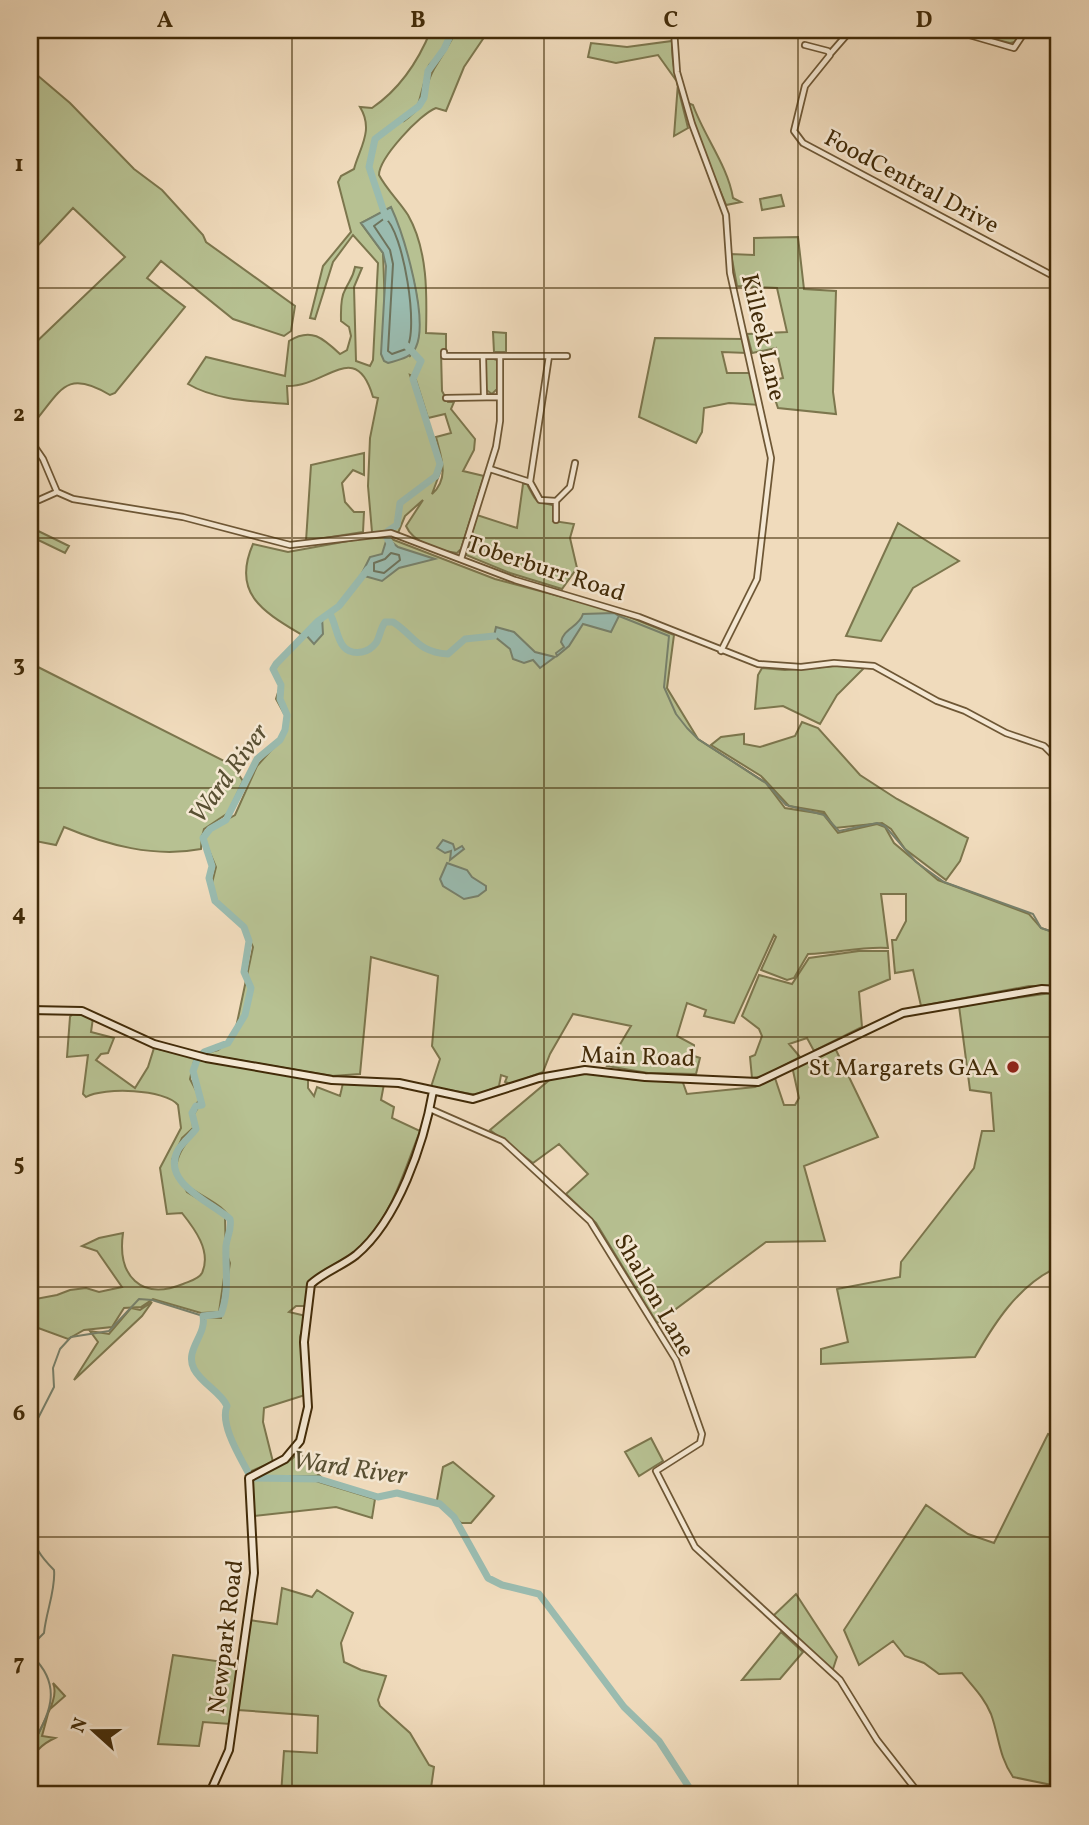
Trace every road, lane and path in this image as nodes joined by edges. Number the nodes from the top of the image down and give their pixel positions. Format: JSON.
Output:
{"nodes":[{"id":1,"x":674,"y":30,"type":"edge"},
{"id":2,"x":851,"y":30,"type":"edge"},
{"id":3,"x":952,"y":30,"type":"edge"},
{"id":4,"x":1026,"y":30,"type":"edge"},
{"id":5,"x":805,"y":45,"type":"dead end"},
{"id":6,"x":830,"y":54,"type":"junction"},
{"id":7,"x":1059,"y":279,"type":"edge"},
{"id":8,"x":444,"y":352,"type":"dead end"},
{"id":9,"x":483,"y":356,"type":"junction"},
{"id":10,"x":500,"y":356,"type":"junction"},
{"id":11,"x":549,"y":356,"type":"junction"},
{"id":12,"x":567,"y":356,"type":"dead end"},
{"id":13,"x":484,"y":397,"type":"junction"},
{"id":14,"x":500,"y":397,"type":"junction"},
{"id":15,"x":446,"y":398,"type":"dead end"},
{"id":16,"x":30,"y":440,"type":"edge"},
{"id":17,"x":575,"y":463,"type":"dead end"},
{"id":18,"x":490,"y":469,"type":"junction"},
{"id":19,"x":530,"y":482,"type":"junction"},
{"id":20,"x":57,"y":492,"type":"junction"},
{"id":21,"x":30,"y":500,"type":"edge"},
{"id":22,"x":556,"y":501,"type":"junction"},
{"id":23,"x":555,"y":517,"type":"dead end"},
{"id":24,"x":461,"y":559,"type":"junction"},
{"id":25,"x":721,"y":651,"type":"junction"},
{"id":26,"x":1059,"y":761,"type":"edge"},
{"id":27,"x":1059,"y":990,"type":"edge"},
{"id":28,"x":30,"y":1010,"type":"edge"},
{"id":29,"x":433,"y":1091,"type":"junction"},
{"id":30,"x":430,"y":1109,"type":"junction"},
{"id":31,"x":209,"y":1795,"type":"edge"},
{"id":32,"x":920,"y":1795,"type":"edge"}],
"edges":[{"from":1,"to":25,"type":"street","name":"Killeek Lane"},
{"from":2,"to":6,"type":"street","name":"FoodCentral Drive"},
{"from":3,"to":4,"type":"street"},
{"from":5,"to":6,"type":"street"},
{"from":6,"to":7,"type":"street","name":"FoodCentral Drive"},
{"from":8,"to":9,"type":"street"},
{"from":9,"to":10,"type":"street"},
{"from":9,"to":13,"type":"street"},
{"from":10,"to":11,"type":"street"},
{"from":10,"to":14,"type":"street"},
{"from":11,"to":12,"type":"street"},
{"from":11,"to":19,"type":"street"},
{"from":13,"to":14,"type":"street"},
{"from":13,"to":15,"type":"street"},
{"from":14,"to":18,"type":"street"},
{"from":16,"to":20,"type":"street"},
{"from":17,"to":22,"type":"street"},
{"from":18,"to":19,"type":"street"},
{"from":18,"to":24,"type":"street"},
{"from":19,"to":22,"type":"street"},
{"from":20,"to":21,"type":"street"},
{"from":20,"to":24,"type":"street","name":"Toberburr Road"},
{"from":22,"to":23,"type":"street"},
{"from":24,"to":25,"type":"street","name":"Toberburr Road"},
{"from":25,"to":26,"type":"street","name":"Toberburr Road"},
{"from":27,"to":29,"type":"main road","name":"Main Road"},
{"from":28,"to":29,"type":"main road","name":"Main Road"},
{"from":29,"to":30,"type":"main road","name":"Newpark Road"},
{"from":30,"to":31,"type":"main road","name":"Newpark Road"},
{"from":30,"to":32,"type":"street","name":"Shallon Lane"}]}
